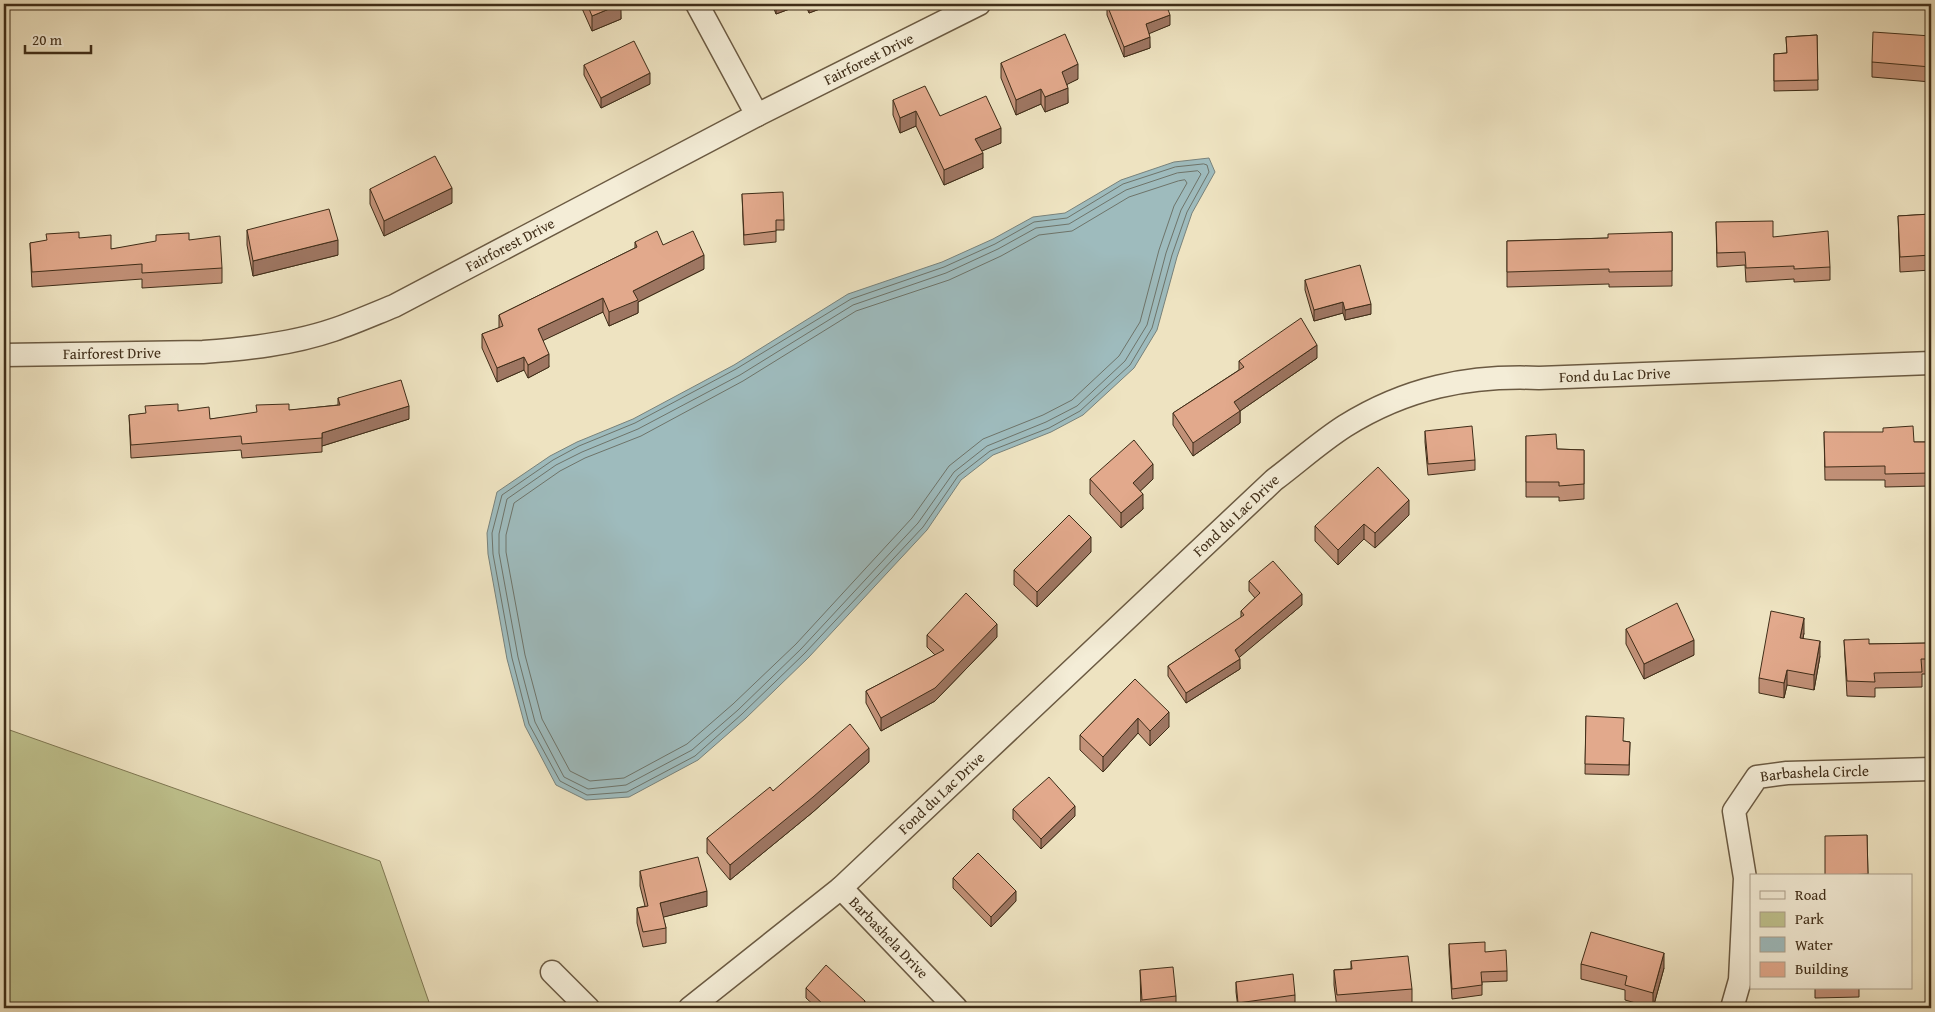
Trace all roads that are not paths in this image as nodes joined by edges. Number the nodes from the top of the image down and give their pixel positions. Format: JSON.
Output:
{"nodes":[{"id":1,"x":697,"y":4,"type":"edge"},
{"id":2,"x":979,"y":4,"type":"edge"},
{"id":3,"x":757,"y":114,"type":"junction"},
{"id":4,"x":4,"y":355,"type":"edge"},
{"id":5,"x":1931,"y":363,"type":"edge"},
{"id":6,"x":1931,"y":769,"type":"edge"},
{"id":7,"x":841,"y":888,"type":"junction"},
{"id":8,"x":552,"y":972,"type":"dead end"},
{"id":9,"x":588,"y":1008,"type":"edge"},
{"id":10,"x":690,"y":1008,"type":"edge"},
{"id":11,"x":956,"y":1008,"type":"edge"},
{"id":12,"x":1732,"y":1008,"type":"edge"}],
"edges":[{"from":1,"to":3,"type":"street"},
{"from":2,"to":3,"type":"street","name":"Fairforest Drive"},
{"from":3,"to":4,"type":"street","name":"Fairforest Drive"},
{"from":5,"to":7,"type":"street","name":"Fond du Lac Drive"},
{"from":6,"to":12,"type":"street","name":"Barbashela Circle"},
{"from":7,"to":10,"type":"street","name":"Fond du Lac Drive"},
{"from":7,"to":11,"type":"street","name":"Barbashela Drive"},
{"from":8,"to":9,"type":"street"}]}
